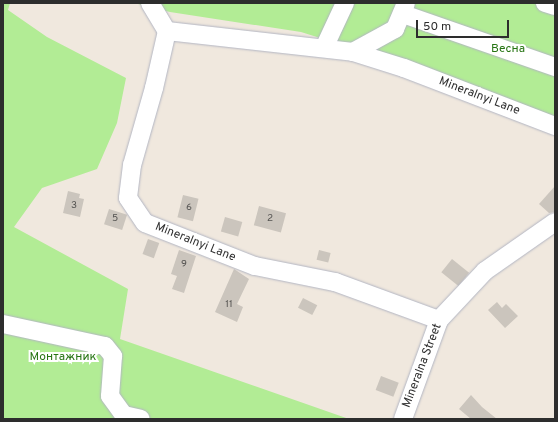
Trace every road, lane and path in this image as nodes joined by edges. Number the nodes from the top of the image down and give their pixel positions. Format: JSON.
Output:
{"nodes":[{"id":1,"x":150,"y":3,"type":"edge"},
{"id":2,"x":345,"y":3,"type":"edge"},
{"id":3,"x":545,"y":3,"type":"edge"},
{"id":4,"x":555,"y":6,"type":"edge"},
{"id":5,"x":404,"y":8,"type":"edge"},
{"id":6,"x":167,"y":31,"type":"junction"},
{"id":7,"x":324,"y":48,"type":"junction"},
{"id":8,"x":353,"y":52,"type":"junction"},
{"id":9,"x":555,"y":67,"type":"edge"},
{"id":10,"x":555,"y":126,"type":"edge"},
{"id":11,"x":555,"y":222,"type":"edge"},
{"id":12,"x":439,"y":320,"type":"junction"},
{"id":13,"x":3,"y":324,"type":"edge"},
{"id":14,"x":132,"y":418,"type":"edge"},
{"id":15,"x":403,"y":419,"type":"edge"}],
"edges":[{"from":1,"to":6,"type":"street"},
{"from":2,"to":7,"type":"street"},
{"from":3,"to":4,"type":"street"},
{"from":5,"to":8,"type":"street"},
{"from":5,"to":9,"type":"street"},
{"from":6,"to":7,"type":"street","name":"Mineralnyi Lane"},
{"from":6,"to":12,"type":"street","name":"Mineralnyi Lane"},
{"from":7,"to":8,"type":"street","name":"Mineralnyi Lane"},
{"from":8,"to":10,"type":"street","name":"Mineralnyi Lane"},
{"from":11,"to":12,"type":"street","name":"Mineralna Street"},
{"from":12,"to":15,"type":"street","name":"Mineralna Street"},
{"from":13,"to":14,"type":"street"}]}
